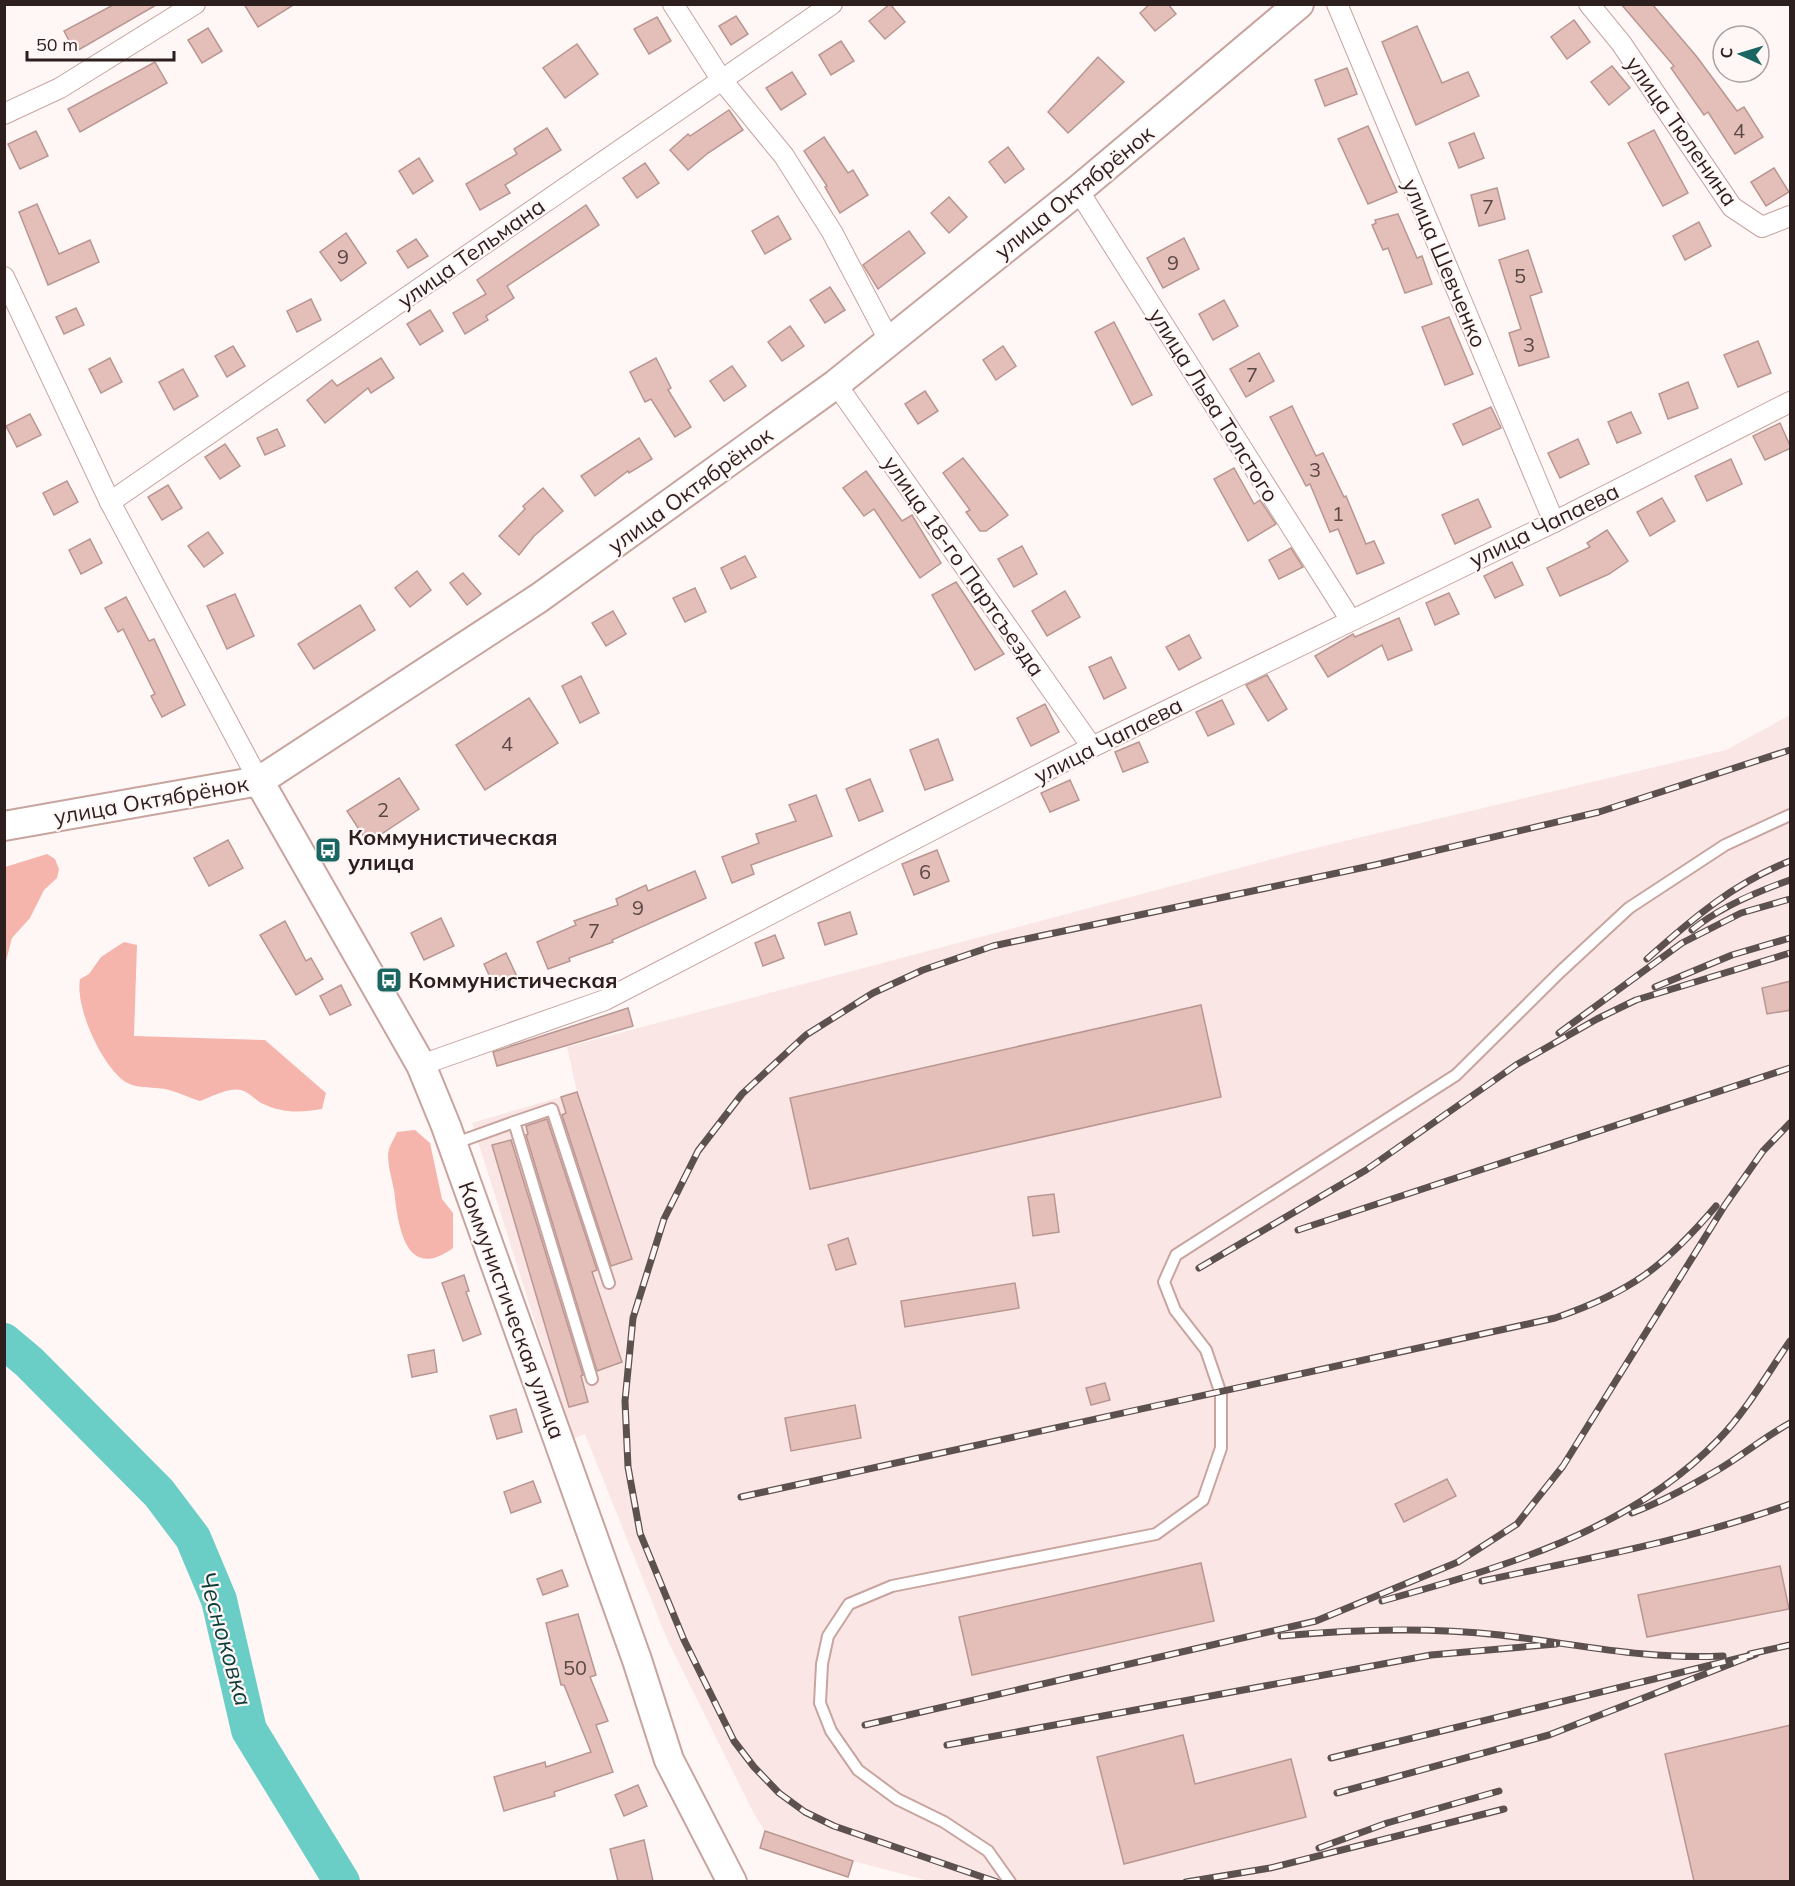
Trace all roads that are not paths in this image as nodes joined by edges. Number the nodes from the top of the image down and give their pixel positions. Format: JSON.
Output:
{"nodes":[{"id":1,"x":195,"y":4,"type":"edge"},
{"id":2,"x":674,"y":4,"type":"edge"},
{"id":3,"x":832,"y":4,"type":"edge"},
{"id":4,"x":1299,"y":4,"type":"edge"},
{"id":5,"x":1337,"y":4,"type":"edge"},
{"id":6,"x":1590,"y":4,"type":"edge"},
{"id":7,"x":721,"y":79,"type":"junction"},
{"id":8,"x":4,"y":114,"type":"edge"},
{"id":9,"x":1078,"y":190,"type":"junction"},
{"id":10,"x":1791,"y":216,"type":"edge"},
{"id":11,"x":4,"y":277,"type":"edge"},
{"id":12,"x":890,"y":342,"type":"junction"},
{"id":13,"x":836,"y":384,"type":"junction"},
{"id":14,"x":1791,"y":402,"type":"edge"},
{"id":15,"x":110,"y":502,"type":"junction"},
{"id":16,"x":1554,"y":522,"type":"junction"},
{"id":17,"x":1350,"y":620,"type":"junction"},
{"id":18,"x":1092,"y":747,"type":"junction"},
{"id":19,"x":259,"y":781,"type":"junction"},
{"id":20,"x":1791,"y":815,"type":"edge"},
{"id":21,"x":4,"y":826,"type":"edge"},
{"id":22,"x":421,"y":1065,"type":"junction"},
{"id":23,"x":514,"y":1122,"type":"junction"},
{"id":24,"x":452,"y":1145,"type":"junction"},
{"id":25,"x":609,"y":1283,"type":"dead end"},
{"id":26,"x":592,"y":1379,"type":"dead end"},
{"id":27,"x":732,"y":1881,"type":"edge"},
{"id":28,"x":1010,"y":1881,"type":"edge"}],
"edges":[{"from":1,"to":8,"type":"street"},
{"from":2,"to":7,"type":"street"},
{"from":3,"to":7,"type":"street","name":"улица Тельмана"},
{"from":4,"to":9,"type":"street","name":"улица Октябрёнок"},
{"from":5,"to":16,"type":"street","name":"улица Шевченко"},
{"from":6,"to":10,"type":"street","name":"улица Тюленина"},
{"from":7,"to":12,"type":"street"},
{"from":7,"to":15,"type":"street","name":"улица Тельмана"},
{"from":9,"to":12,"type":"street","name":"улица Октябрёнок"},
{"from":9,"to":17,"type":"street","name":"улица Льва Толстого"},
{"from":11,"to":15,"type":"street","name":"Коммунистическая улица"},
{"from":12,"to":13,"type":"street","name":"улица Октябрёнок"},
{"from":13,"to":18,"type":"street","name":"улица 18-го Партсъезда"},
{"from":13,"to":19,"type":"street","name":"улица Октябрёнок"},
{"from":14,"to":16,"type":"street","name":"улица Чапаева"},
{"from":15,"to":19,"type":"street","name":"Коммунистическая улица"},
{"from":16,"to":17,"type":"street","name":"улица Чапаева"},
{"from":17,"to":18,"type":"street","name":"улица Чапаева"},
{"from":18,"to":22,"type":"street","name":"улица Чапаева"},
{"from":19,"to":21,"type":"street","name":"улица Октябрёнок"},
{"from":19,"to":22,"type":"street","name":"Коммунистическая улица"},
{"from":20,"to":28,"type":"lane"},
{"from":22,"to":24,"type":"street","name":"Коммунистическая улица"},
{"from":23,"to":24,"type":"lane"},
{"from":23,"to":25,"type":"lane"},
{"from":23,"to":26,"type":"lane"},
{"from":24,"to":27,"type":"street","name":"Коммунистическая улица"}]}
